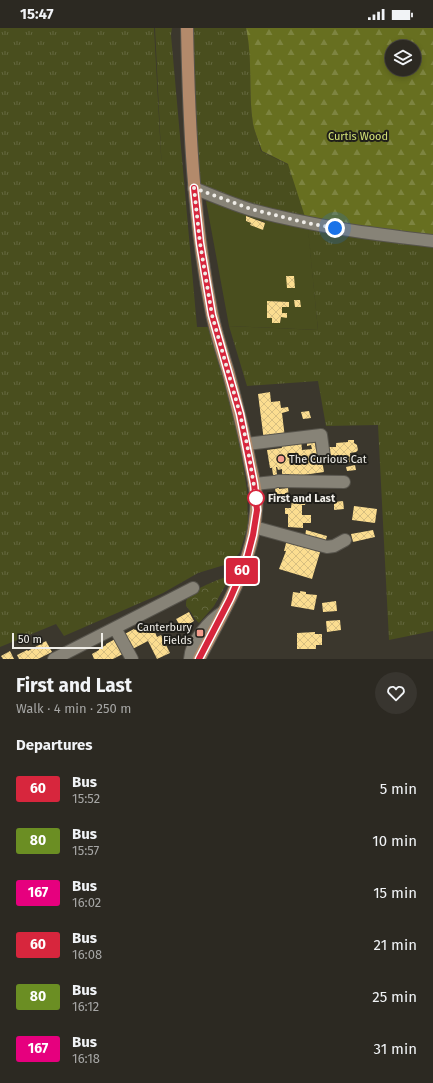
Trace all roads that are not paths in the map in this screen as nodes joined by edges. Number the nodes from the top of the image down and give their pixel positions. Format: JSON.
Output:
{"nodes":[{"id":1,"x":187,"y":28,"type":"edge"},
{"id":2,"x":194,"y":188,"type":"junction"},
{"id":3,"x":433,"y":241,"type":"edge"},
{"id":4,"x":247,"y":444,"type":"junction"},
{"id":5,"x":324,"y":457,"type":"dead end"},
{"id":6,"x":344,"y":482,"type":"dead end"},
{"id":7,"x":254,"y":484,"type":"junction"},
{"id":8,"x":254,"y":527,"type":"junction"},
{"id":9,"x":345,"y":540,"type":"dead end"},
{"id":10,"x":193,"y":588,"type":"dead end"},
{"id":11,"x":223,"y":612,"type":"junction"},
{"id":12,"x":115,"y":628,"type":"junction"},
{"id":13,"x":67,"y":656,"type":"edge"},
{"id":14,"x":54,"y":659,"type":"edge"},
{"id":15,"x":132,"y":659,"type":"edge"},
{"id":16,"x":190,"y":659,"type":"edge"},
{"id":17,"x":199,"y":659,"type":"edge"}],
"edges":[{"from":1,"to":2,"type":"main road"},
{"from":2,"to":3,"type":"street"},
{"from":2,"to":4,"type":"main road"},
{"from":4,"to":5,"type":"street"},
{"from":4,"to":7,"type":"main road"},
{"from":6,"to":7,"type":"street"},
{"from":7,"to":8,"type":"main road"},
{"from":8,"to":9,"type":"street"},
{"from":8,"to":11,"type":"main road"},
{"from":10,"to":12,"type":"street"},
{"from":11,"to":16,"type":"street"},
{"from":11,"to":17,"type":"main road"},
{"from":12,"to":13,"type":"street"},
{"from":12,"to":15,"type":"street"},
{"from":13,"to":14,"type":"street"}]}
